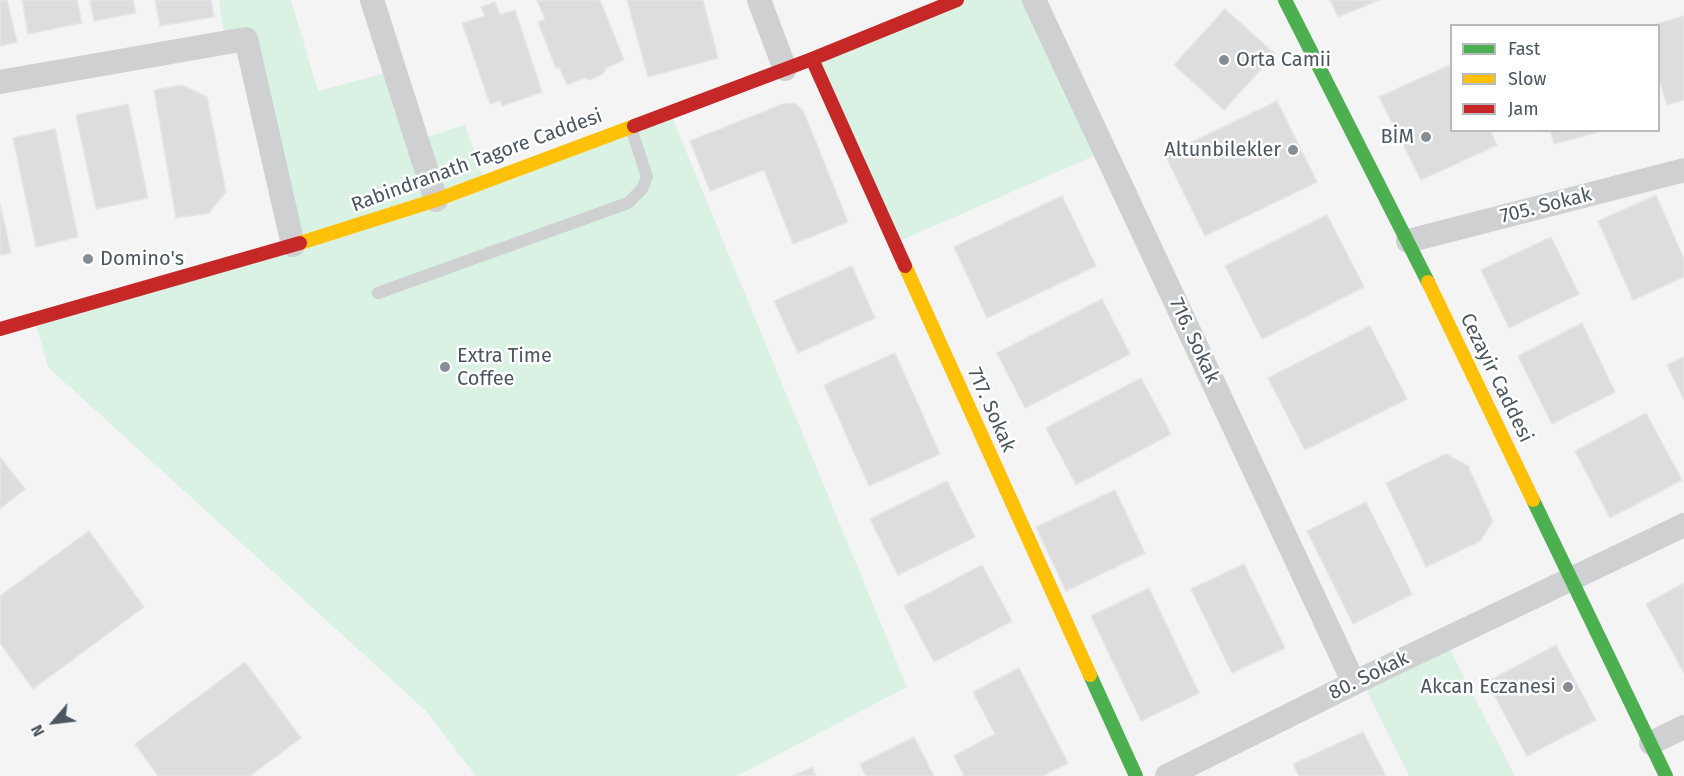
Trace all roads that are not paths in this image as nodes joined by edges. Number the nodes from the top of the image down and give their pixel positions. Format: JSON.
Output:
{"nodes":[{"id":1,"x":372,"y":0,"type":"edge"},
{"id":2,"x":759,"y":0,"type":"edge"},
{"id":3,"x":957,"y":0,"type":"edge"},
{"id":4,"x":1034,"y":0,"type":"edge"},
{"id":5,"x":1285,"y":0,"type":"edge"},
{"id":6,"x":812,"y":59,"type":"junction"},
{"id":7,"x":785,"y":69,"type":"junction"},
{"id":8,"x":0,"y":82,"type":"edge"},
{"id":9,"x":631,"y":127,"type":"junction"},
{"id":10,"x":1684,"y":170,"type":"edge"},
{"id":11,"x":436,"y":200,"type":"junction"},
{"id":12,"x":1408,"y":241,"type":"junction"},
{"id":13,"x":293,"y":245,"type":"junction"},
{"id":14,"x":378,"y":293,"type":"dead end"},
{"id":15,"x":0,"y":329,"type":"edge"},
{"id":16,"x":1684,"y":525,"type":"edge"},
{"id":17,"x":1572,"y":580,"type":"junction"},
{"id":18,"x":1354,"y":683,"type":"junction"},
{"id":19,"x":1684,"y":727,"type":"edge"},
{"id":20,"x":1651,"y":744,"type":"junction"},
{"id":21,"x":1136,"y":776,"type":"edge"},
{"id":22,"x":1167,"y":776,"type":"edge"},
{"id":23,"x":1666,"y":776,"type":"edge"}],
"edges":[{"from":1,"to":11,"type":"street"},
{"from":2,"to":7,"type":"street"},
{"from":3,"to":6,"type":"street","name":"Rabindranath Tagore Caddesi"},
{"from":4,"to":18,"type":"street","name":"716. Sokak"},
{"from":5,"to":12,"type":"street","name":"Cezayir Caddesi"},
{"from":6,"to":7,"type":"street","name":"Rabindranath Tagore Caddesi"},
{"from":6,"to":21,"type":"street","name":"717. Sokak"},
{"from":7,"to":9,"type":"street","name":"Rabindranath Tagore Caddesi"},
{"from":8,"to":13,"type":"street"},
{"from":9,"to":11,"type":"street","name":"Rabindranath Tagore Caddesi"},
{"from":9,"to":14,"type":"lane"},
{"from":10,"to":12,"type":"street","name":"705. Sokak"},
{"from":11,"to":13,"type":"street","name":"Rabindranath Tagore Caddesi"},
{"from":12,"to":17,"type":"street","name":"Cezayir Caddesi"},
{"from":13,"to":15,"type":"street","name":"Rabindranath Tagore Caddesi"},
{"from":16,"to":17,"type":"street","name":"80. Sokak"},
{"from":17,"to":18,"type":"street","name":"80. Sokak"},
{"from":17,"to":20,"type":"street","name":"Cezayir Caddesi"},
{"from":18,"to":22,"type":"street","name":"80. Sokak"},
{"from":19,"to":20,"type":"street"},
{"from":20,"to":23,"type":"street","name":"Cezayir Caddesi"}]}
